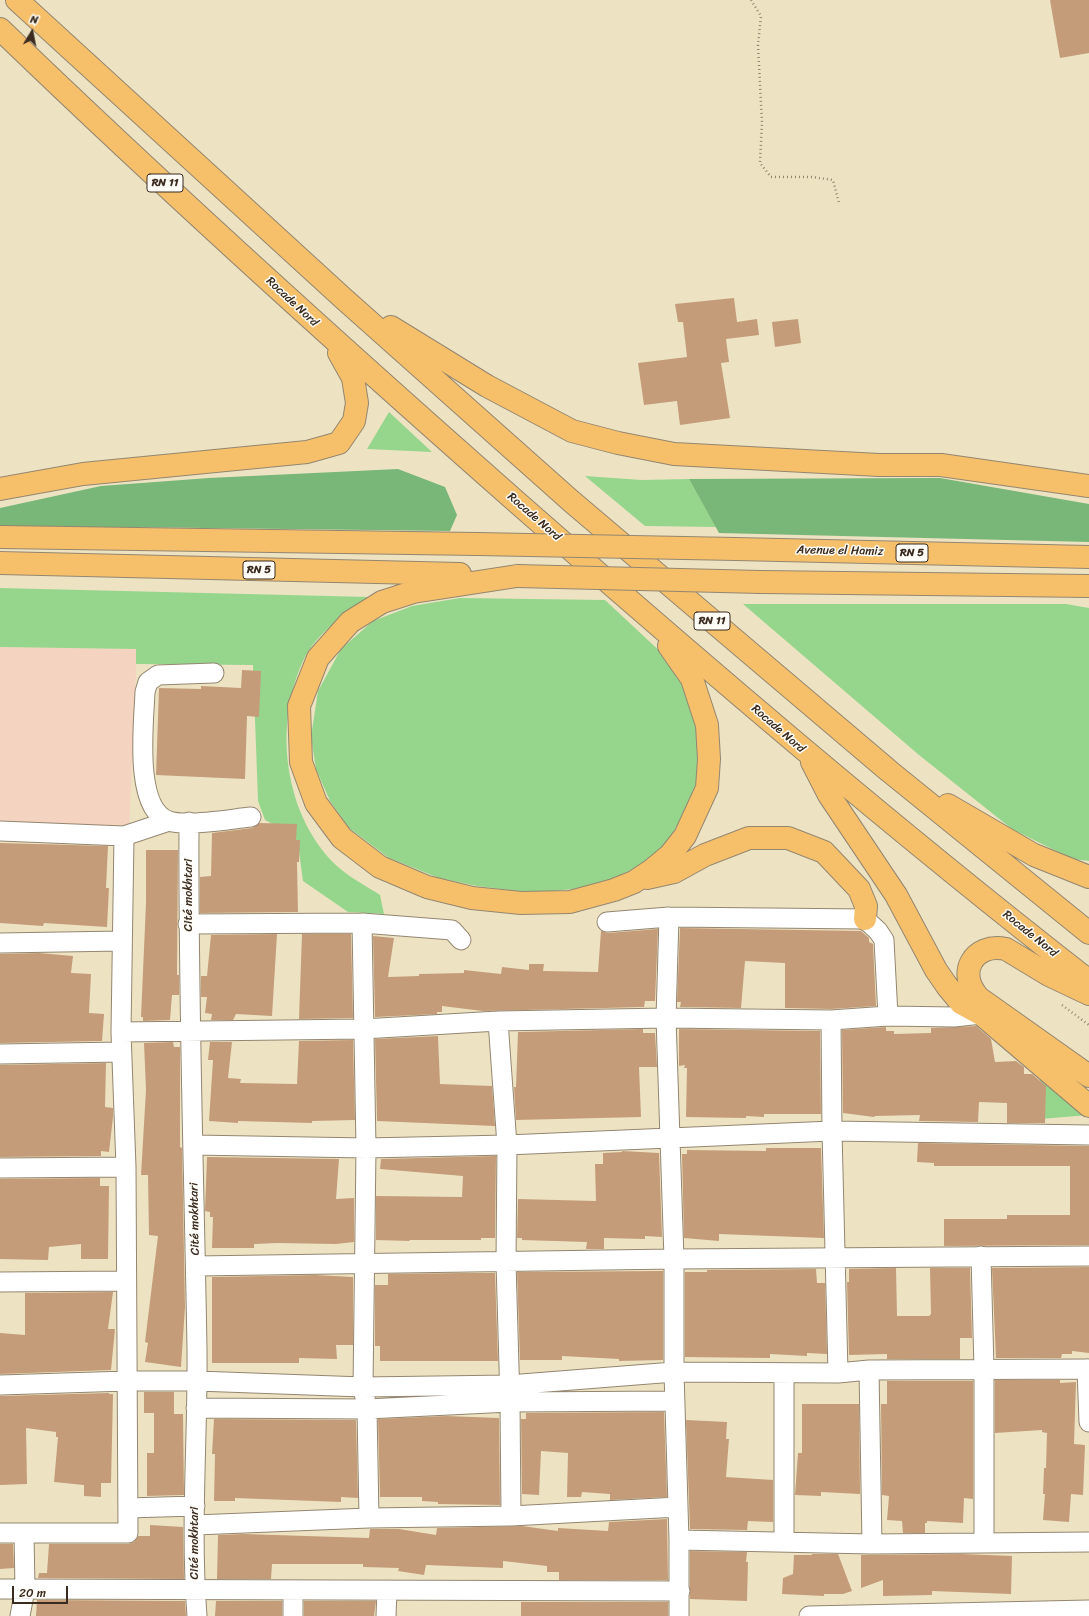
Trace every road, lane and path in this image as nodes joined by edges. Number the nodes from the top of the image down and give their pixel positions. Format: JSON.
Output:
{"nodes":[{"id":1,"x":17,"y":0,"type":"edge"},
{"id":2,"x":751,"y":0,"type":"edge"},
{"id":3,"x":0,"y":29,"type":"edge"},
{"id":4,"x":839,"y":203,"type":"dead end"},
{"id":5,"x":344,"y":298,"type":"junction"},
{"id":6,"x":330,"y":338,"type":"junction"},
{"id":7,"x":1089,"y":486,"type":"edge"},
{"id":8,"x":0,"y":489,"type":"edge"},
{"id":9,"x":0,"y":537,"type":"edge"},
{"id":10,"x":1089,"y":557,"type":"edge"},
{"id":11,"x":0,"y":563,"type":"edge"},
{"id":12,"x":517,"y":576,"type":"junction"},
{"id":13,"x":1089,"y":586,"type":"edge"},
{"id":14,"x":650,"y":619,"type":"junction"},
{"id":15,"x":214,"y":673,"type":"dead end"},
{"id":16,"x":808,"y":755,"type":"junction"},
{"id":17,"x":889,"y":771,"type":"junction"},
{"id":18,"x":251,"y":817,"type":"dead end"},
{"id":19,"x":169,"y":821,"type":"junction"},
{"id":20,"x":189,"y":822,"type":"junction"},
{"id":21,"x":0,"y":831,"type":"edge"},
{"id":22,"x":124,"y":836,"type":"junction"},
{"id":23,"x":1089,"y":877,"type":"edge"},
{"id":24,"x":634,"y":882,"type":"junction"},
{"id":25,"x":669,"y":917,"type":"junction"},
{"id":26,"x":865,"y":920,"type":"junction"},
{"id":27,"x":607,"y":922,"type":"dead end"},
{"id":28,"x":362,"y":923,"type":"junction"},
{"id":29,"x":188,"y":924,"type":"junction"},
{"id":30,"x":1089,"y":933,"type":"edge"},
{"id":31,"x":461,"y":940,"type":"dead end"},
{"id":32,"x":122,"y":941,"type":"junction"},
{"id":33,"x":0,"y":943,"type":"edge"},
{"id":34,"x":1089,"y":981,"type":"edge"},
{"id":35,"x":1089,"y":994,"type":"edge"},
{"id":36,"x":982,"y":1014,"type":"junction"},
{"id":37,"x":888,"y":1016,"type":"junction"},
{"id":38,"x":666,"y":1018,"type":"junction"},
{"id":39,"x":831,"y":1020,"type":"junction"},
{"id":40,"x":498,"y":1021,"type":"junction"},
{"id":41,"x":190,"y":1030,"type":"junction"},
{"id":42,"x":363,"y":1030,"type":"junction"},
{"id":43,"x":121,"y":1032,"type":"junction"},
{"id":44,"x":121,"y":1052,"type":"junction"},
{"id":45,"x":0,"y":1054,"type":"edge"},
{"id":46,"x":1089,"y":1076,"type":"edge"},
{"id":47,"x":1089,"y":1106,"type":"edge"},
{"id":48,"x":832,"y":1131,"type":"junction"},
{"id":49,"x":1089,"y":1135,"type":"edge"},
{"id":50,"x":671,"y":1137,"type":"junction"},
{"id":51,"x":194,"y":1144,"type":"junction"},
{"id":52,"x":507,"y":1145,"type":"junction"},
{"id":53,"x":366,"y":1148,"type":"junction"},
{"id":54,"x":126,"y":1167,"type":"junction"},
{"id":55,"x":0,"y":1168,"type":"edge"},
{"id":56,"x":981,"y":1256,"type":"junction"},
{"id":57,"x":1089,"y":1256,"type":"edge"},
{"id":58,"x":837,"y":1258,"type":"junction"},
{"id":59,"x":674,"y":1259,"type":"junction"},
{"id":60,"x":506,"y":1262,"type":"junction"},
{"id":61,"x":365,"y":1264,"type":"junction"},
{"id":62,"x":196,"y":1266,"type":"junction"},
{"id":63,"x":126,"y":1281,"type":"junction"},
{"id":64,"x":0,"y":1282,"type":"edge"},
{"id":65,"x":984,"y":1369,"type":"junction"},
{"id":66,"x":1088,"y":1369,"type":"edge"},
{"id":67,"x":869,"y":1370,"type":"junction"},
{"id":68,"x":674,"y":1372,"type":"junction"},
{"id":69,"x":838,"y":1373,"type":"junction"},
{"id":70,"x":784,"y":1374,"type":"junction"},
{"id":71,"x":126,"y":1381,"type":"junction"},
{"id":72,"x":197,"y":1381,"type":"junction"},
{"id":73,"x":0,"y":1385,"type":"edge"},
{"id":74,"x":364,"y":1387,"type":"junction"},
{"id":75,"x":510,"y":1394,"type":"junction"},
{"id":76,"x":675,"y":1401,"type":"junction"},
{"id":77,"x":196,"y":1408,"type":"junction"},
{"id":78,"x":367,"y":1409,"type":"junction"},
{"id":79,"x":1089,"y":1422,"type":"edge"},
{"id":80,"x":195,"y":1506,"type":"junction"},
{"id":81,"x":678,"y":1507,"type":"junction"},
{"id":82,"x":128,"y":1508,"type":"junction"},
{"id":83,"x":511,"y":1516,"type":"junction"},
{"id":84,"x":369,"y":1518,"type":"junction"},
{"id":85,"x":195,"y":1526,"type":"junction"},
{"id":86,"x":0,"y":1533,"type":"edge"},
{"id":87,"x":24,"y":1533,"type":"junction"},
{"id":88,"x":680,"y":1540,"type":"junction"},
{"id":89,"x":784,"y":1542,"type":"junction"},
{"id":90,"x":1089,"y":1542,"type":"edge"},
{"id":91,"x":984,"y":1543,"type":"junction"},
{"id":92,"x":872,"y":1544,"type":"junction"},
{"id":93,"x":0,"y":1588,"type":"edge"},
{"id":94,"x":25,"y":1589,"type":"junction"},
{"id":95,"x":195,"y":1590,"type":"junction"},
{"id":96,"x":293,"y":1590,"type":"junction"},
{"id":97,"x":387,"y":1591,"type":"junction"},
{"id":98,"x":680,"y":1591,"type":"junction"},
{"id":99,"x":1089,"y":1610,"type":"edge"},
{"id":100,"x":20,"y":1616,"type":"edge"},
{"id":101,"x":197,"y":1616,"type":"edge"},
{"id":102,"x":293,"y":1616,"type":"edge"},
{"id":103,"x":386,"y":1616,"type":"edge"},
{"id":104,"x":679,"y":1616,"type":"edge"},
{"id":105,"x":809,"y":1616,"type":"edge"}],
"edges":[{"from":1,"to":5,"type":"highway","number":"RN 11"},
{"from":2,"to":4,"type":"path"},
{"from":3,"to":6,"type":"highway","name":"Rocade Nord","number":"RN 11"},
{"from":5,"to":7,"type":"highway"},
{"from":5,"to":17,"type":"highway","number":"RN 11"},
{"from":6,"to":8,"type":"highway"},
{"from":6,"to":14,"type":"highway","name":"Rocade Nord","number":"RN 11"},
{"from":9,"to":10,"type":"highway","name":"Avenue el Hamiz","number":"RN 5","bridge":true},
{"from":11,"to":12,"type":"highway","number":"RN 5"},
{"from":12,"to":13,"type":"highway","number":"RN 5","bridge":true},
{"from":12,"to":24,"type":"highway"},
{"from":14,"to":16,"type":"highway","name":"Rocade Nord","number":"RN 11"},
{"from":14,"to":24,"type":"highway"},
{"from":15,"to":19,"type":"street"},
{"from":16,"to":34,"type":"highway","name":"Rocade Nord","number":"RN 11"},
{"from":16,"to":36,"type":"highway"},
{"from":17,"to":23,"type":"highway"},
{"from":17,"to":30,"type":"highway","number":"RN 11"},
{"from":18,"to":20,"type":"street"},
{"from":19,"to":20,"type":"street"},
{"from":19,"to":22,"type":"street"},
{"from":20,"to":29,"type":"street","name":"Cité mokhtari"},
{"from":21,"to":22,"type":"street"},
{"from":22,"to":32,"type":"street"},
{"from":24,"to":26,"type":"highway"},
{"from":25,"to":26,"type":"street"},
{"from":25,"to":27,"type":"street"},
{"from":25,"to":38,"type":"street"},
{"from":26,"to":37,"type":"street"},
{"from":28,"to":29,"type":"street"},
{"from":28,"to":31,"type":"street"},
{"from":28,"to":42,"type":"street"},
{"from":29,"to":41,"type":"street","name":"Cité mokhtari"},
{"from":32,"to":33,"type":"street"},
{"from":32,"to":43,"type":"street"},
{"from":35,"to":46,"type":"highway"},
{"from":36,"to":37,"type":"street"},
{"from":36,"to":47,"type":"highway"},
{"from":37,"to":39,"type":"street"},
{"from":38,"to":39,"type":"street"},
{"from":38,"to":40,"type":"street"},
{"from":38,"to":50,"type":"street"},
{"from":39,"to":48,"type":"street"},
{"from":40,"to":42,"type":"street"},
{"from":40,"to":52,"type":"street"},
{"from":41,"to":42,"type":"street"},
{"from":41,"to":43,"type":"street"},
{"from":41,"to":51,"type":"street","name":"Cité mokhtari"},
{"from":42,"to":53,"type":"street"},
{"from":43,"to":44,"type":"street"},
{"from":44,"to":45,"type":"street"},
{"from":44,"to":54,"type":"street"},
{"from":48,"to":49,"type":"street"},
{"from":48,"to":50,"type":"street"},
{"from":48,"to":58,"type":"street"},
{"from":50,"to":52,"type":"street"},
{"from":50,"to":59,"type":"street"},
{"from":51,"to":53,"type":"street"},
{"from":51,"to":62,"type":"street","name":"Cité mokhtari"},
{"from":52,"to":53,"type":"street"},
{"from":52,"to":60,"type":"street"},
{"from":53,"to":61,"type":"street"},
{"from":54,"to":55,"type":"street"},
{"from":54,"to":63,"type":"street"},
{"from":56,"to":57,"type":"street"},
{"from":56,"to":58,"type":"street"},
{"from":56,"to":65,"type":"street"},
{"from":58,"to":59,"type":"street"},
{"from":58,"to":69,"type":"street"},
{"from":59,"to":60,"type":"street"},
{"from":59,"to":68,"type":"street"},
{"from":60,"to":61,"type":"street"},
{"from":60,"to":75,"type":"street"},
{"from":61,"to":62,"type":"street"},
{"from":61,"to":74,"type":"street"},
{"from":62,"to":72,"type":"street","name":"Cité mokhtari"},
{"from":63,"to":64,"type":"street"},
{"from":63,"to":71,"type":"street"},
{"from":65,"to":66,"type":"street"},
{"from":65,"to":67,"type":"street"},
{"from":65,"to":91,"type":"street"},
{"from":66,"to":79,"type":"street"},
{"from":67,"to":69,"type":"street"},
{"from":67,"to":92,"type":"street"},
{"from":68,"to":70,"type":"street"},
{"from":68,"to":75,"type":"street"},
{"from":68,"to":76,"type":"street"},
{"from":69,"to":70,"type":"street"},
{"from":70,"to":89,"type":"street"},
{"from":71,"to":72,"type":"street"},
{"from":71,"to":73,"type":"street"},
{"from":71,"to":82,"type":"street"},
{"from":72,"to":74,"type":"street"},
{"from":72,"to":77,"type":"street","name":"Cité mokhtari"},
{"from":74,"to":75,"type":"street"},
{"from":74,"to":78,"type":"street"},
{"from":75,"to":76,"type":"street"},
{"from":75,"to":78,"type":"street"},
{"from":75,"to":83,"type":"street"},
{"from":76,"to":81,"type":"street"},
{"from":77,"to":78,"type":"street"},
{"from":77,"to":80,"type":"street","name":"Cité mokhtari"},
{"from":78,"to":84,"type":"street"},
{"from":80,"to":82,"type":"street"},
{"from":80,"to":85,"type":"street","name":"Cité mokhtari"},
{"from":81,"to":83,"type":"street"},
{"from":81,"to":88,"type":"street"},
{"from":82,"to":87,"type":"street"},
{"from":83,"to":84,"type":"street"},
{"from":84,"to":85,"type":"street"},
{"from":85,"to":95,"type":"street","name":"Cité mokhtari"},
{"from":86,"to":87,"type":"street"},
{"from":87,"to":94,"type":"street"},
{"from":88,"to":89,"type":"street"},
{"from":88,"to":98,"type":"street"},
{"from":89,"to":92,"type":"street"},
{"from":90,"to":91,"type":"street"},
{"from":91,"to":92,"type":"street"},
{"from":93,"to":94,"type":"street"},
{"from":94,"to":95,"type":"street"},
{"from":94,"to":100,"type":"street"},
{"from":95,"to":96,"type":"street"},
{"from":95,"to":101,"type":"street","name":"Cité mokhtari"},
{"from":96,"to":97,"type":"street"},
{"from":96,"to":102,"type":"street"},
{"from":97,"to":98,"type":"street"},
{"from":97,"to":103,"type":"street"},
{"from":98,"to":104,"type":"street"},
{"from":99,"to":105,"type":"street"}]}
